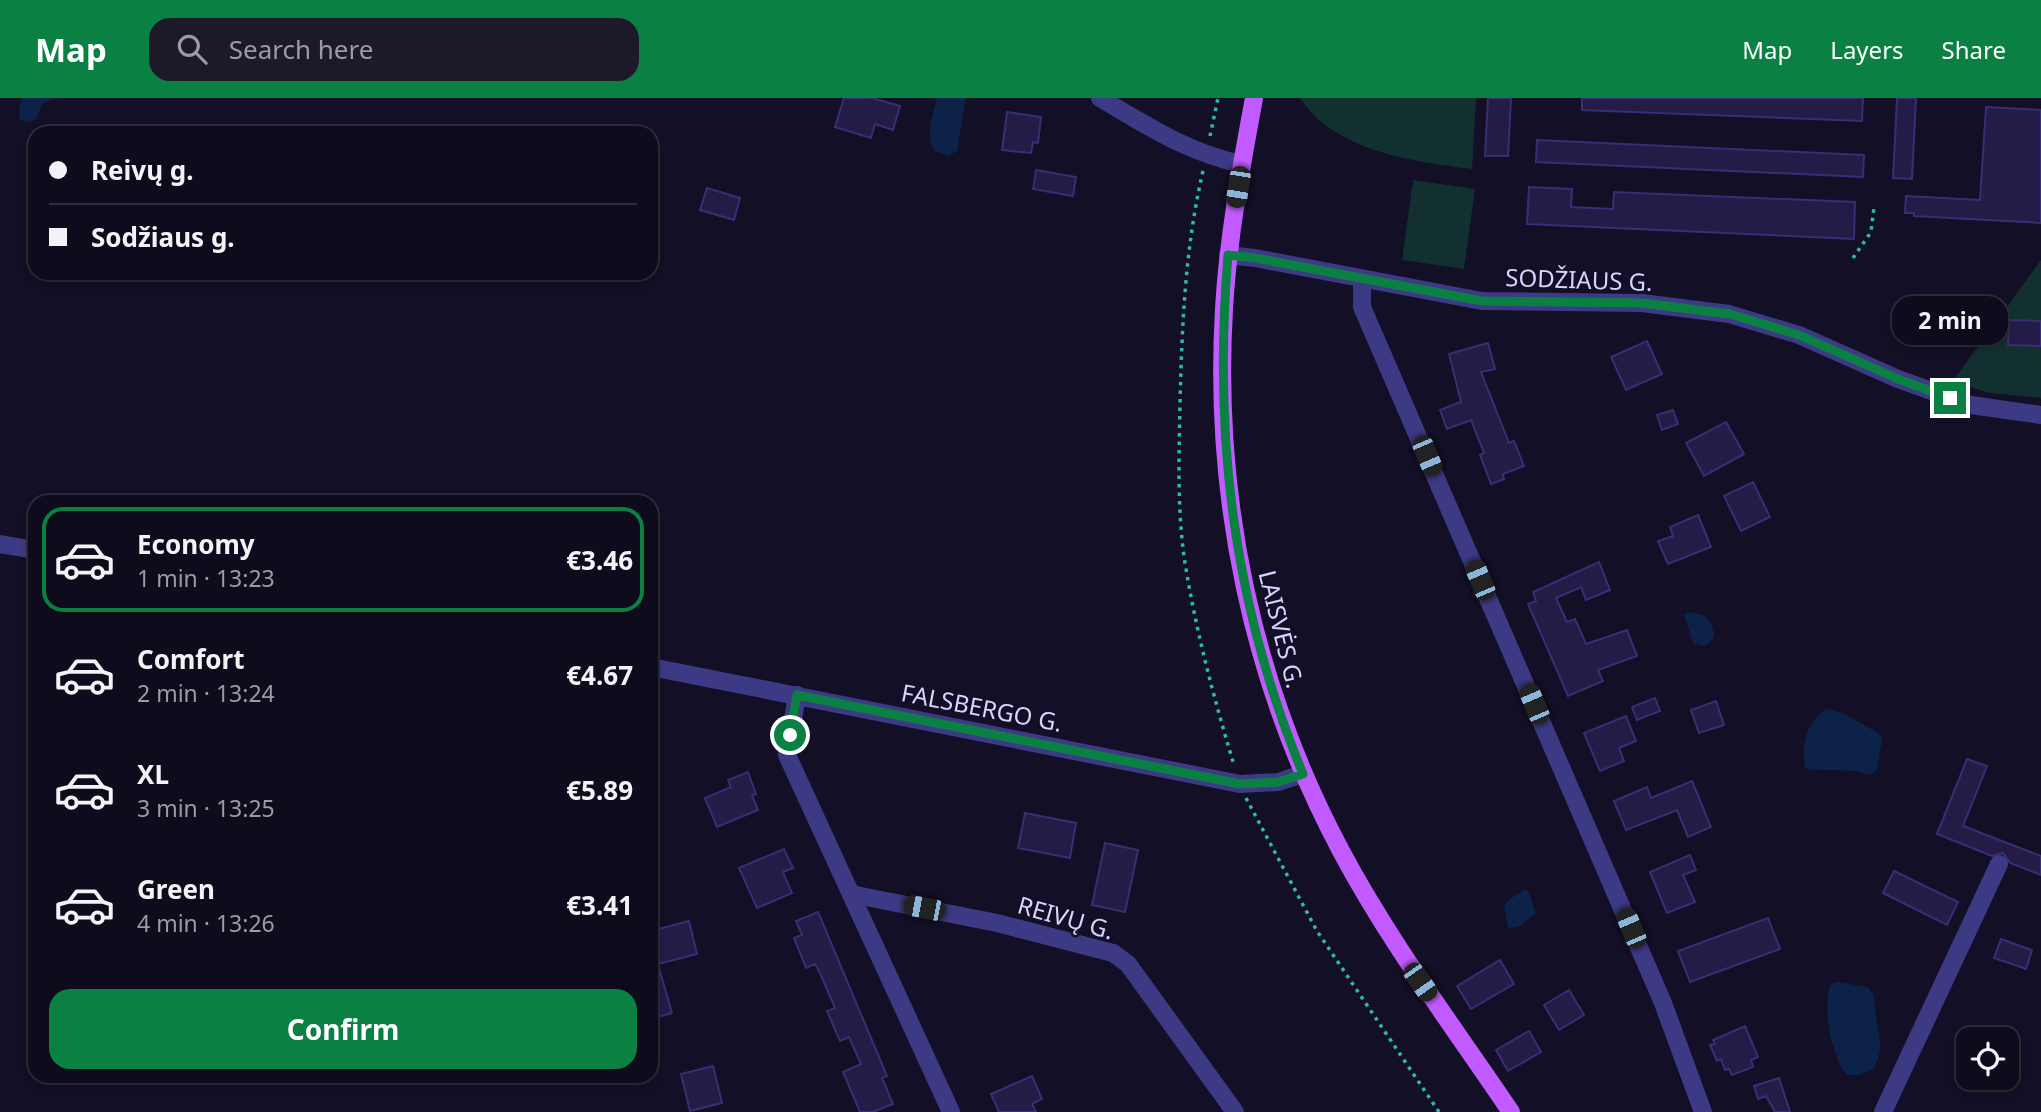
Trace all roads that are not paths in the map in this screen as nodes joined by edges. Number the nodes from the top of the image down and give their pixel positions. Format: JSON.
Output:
{"nodes":[{"id":1,"x":1100,"y":98,"type":"edge"},
{"id":2,"x":1254,"y":98,"type":"edge"},
{"id":3,"x":1242,"y":164,"type":"junction"},
{"id":4,"x":1228,"y":255,"type":"junction"},
{"id":5,"x":1362,"y":279,"type":"junction"},
{"id":6,"x":2041,"y":415,"type":"edge"},
{"id":7,"x":0,"y":544,"type":"edge"},
{"id":8,"x":28,"y":549,"type":"edge"},
{"id":9,"x":658,"y":668,"type":"edge"},
{"id":10,"x":797,"y":695,"type":"junction"},
{"id":11,"x":1303,"y":774,"type":"junction"},
{"id":12,"x":1999,"y":864,"type":"dead end"},
{"id":13,"x":851,"y":894,"type":"junction"},
{"id":14,"x":951,"y":1112,"type":"edge"},
{"id":15,"x":1235,"y":1112,"type":"edge"},
{"id":16,"x":1511,"y":1112,"type":"edge"},
{"id":17,"x":1703,"y":1112,"type":"edge"},
{"id":18,"x":1883,"y":1112,"type":"edge"}],
"edges":[{"from":1,"to":3,"type":"street"},
{"from":2,"to":3,"type":"main road","name":"LAISVĖS G."},
{"from":3,"to":4,"type":"main road","name":"LAISVĖS G."},
{"from":4,"to":5,"type":"street","name":"SODŽIAUS G."},
{"from":4,"to":11,"type":"main road","name":"LAISVĖS G."},
{"from":5,"to":6,"type":"street","name":"SODŽIAUS G."},
{"from":5,"to":17,"type":"street"},
{"from":7,"to":8,"type":"street"},
{"from":9,"to":10,"type":"street","name":"FALSBERGO G."},
{"from":10,"to":11,"type":"street","name":"FALSBERGO G."},
{"from":10,"to":13,"type":"street"},
{"from":11,"to":16,"type":"main road","name":"LAISVĖS G."},
{"from":12,"to":18,"type":"street"},
{"from":13,"to":14,"type":"street"},
{"from":13,"to":15,"type":"street","name":"REIVŲ G."}]}
